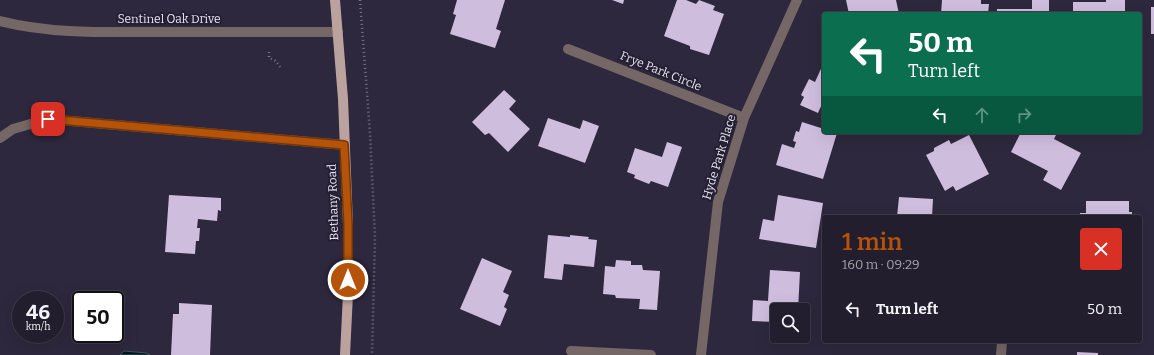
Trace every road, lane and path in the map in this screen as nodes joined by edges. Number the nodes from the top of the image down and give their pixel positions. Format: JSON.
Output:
{"nodes":[{"id":1,"x":335,"y":0,"type":"edge"},
{"id":2,"x":360,"y":0,"type":"edge"},
{"id":3,"x":797,"y":0,"type":"edge"},
{"id":4,"x":0,"y":21,"type":"edge"},
{"id":5,"x":338,"y":32,"type":"junction"},
{"id":6,"x":568,"y":49,"type":"dead end"},
{"id":7,"x":269,"y":52,"type":"dead end"},
{"id":8,"x":280,"y":68,"type":"dead end"},
{"id":9,"x":744,"y":118,"type":"junction"},
{"id":10,"x":0,"y":138,"type":"edge"},
{"id":11,"x":344,"y":145,"type":"junction"},
{"id":12,"x":1002,"y":343,"type":"edge"},
{"id":13,"x":571,"y":351,"type":"dead end"},
{"id":14,"x":345,"y":355,"type":"edge"},
{"id":15,"x":372,"y":355,"type":"edge"},
{"id":16,"x":651,"y":355,"type":"edge"},
{"id":17,"x":701,"y":355,"type":"edge"},
{"id":18,"x":1001,"y":355,"type":"edge"}],
"edges":[{"from":1,"to":5,"type":"main road","name":"Bethany Road"},
{"from":2,"to":15,"type":"path"},
{"from":3,"to":9,"type":"street","name":"Hyde Park Place"},
{"from":4,"to":5,"type":"street","name":"Sentinel Oak Drive"},
{"from":5,"to":11,"type":"main road","name":"Bethany Road"},
{"from":6,"to":9,"type":"street","name":"Frye Park Circle"},
{"from":7,"to":8,"type":"path"},
{"from":9,"to":17,"type":"street","name":"Hyde Park Place"},
{"from":10,"to":11,"type":"street"},
{"from":11,"to":14,"type":"main road","name":"Bethany Road"},
{"from":12,"to":18,"type":"street"},
{"from":13,"to":16,"type":"street"}]}
